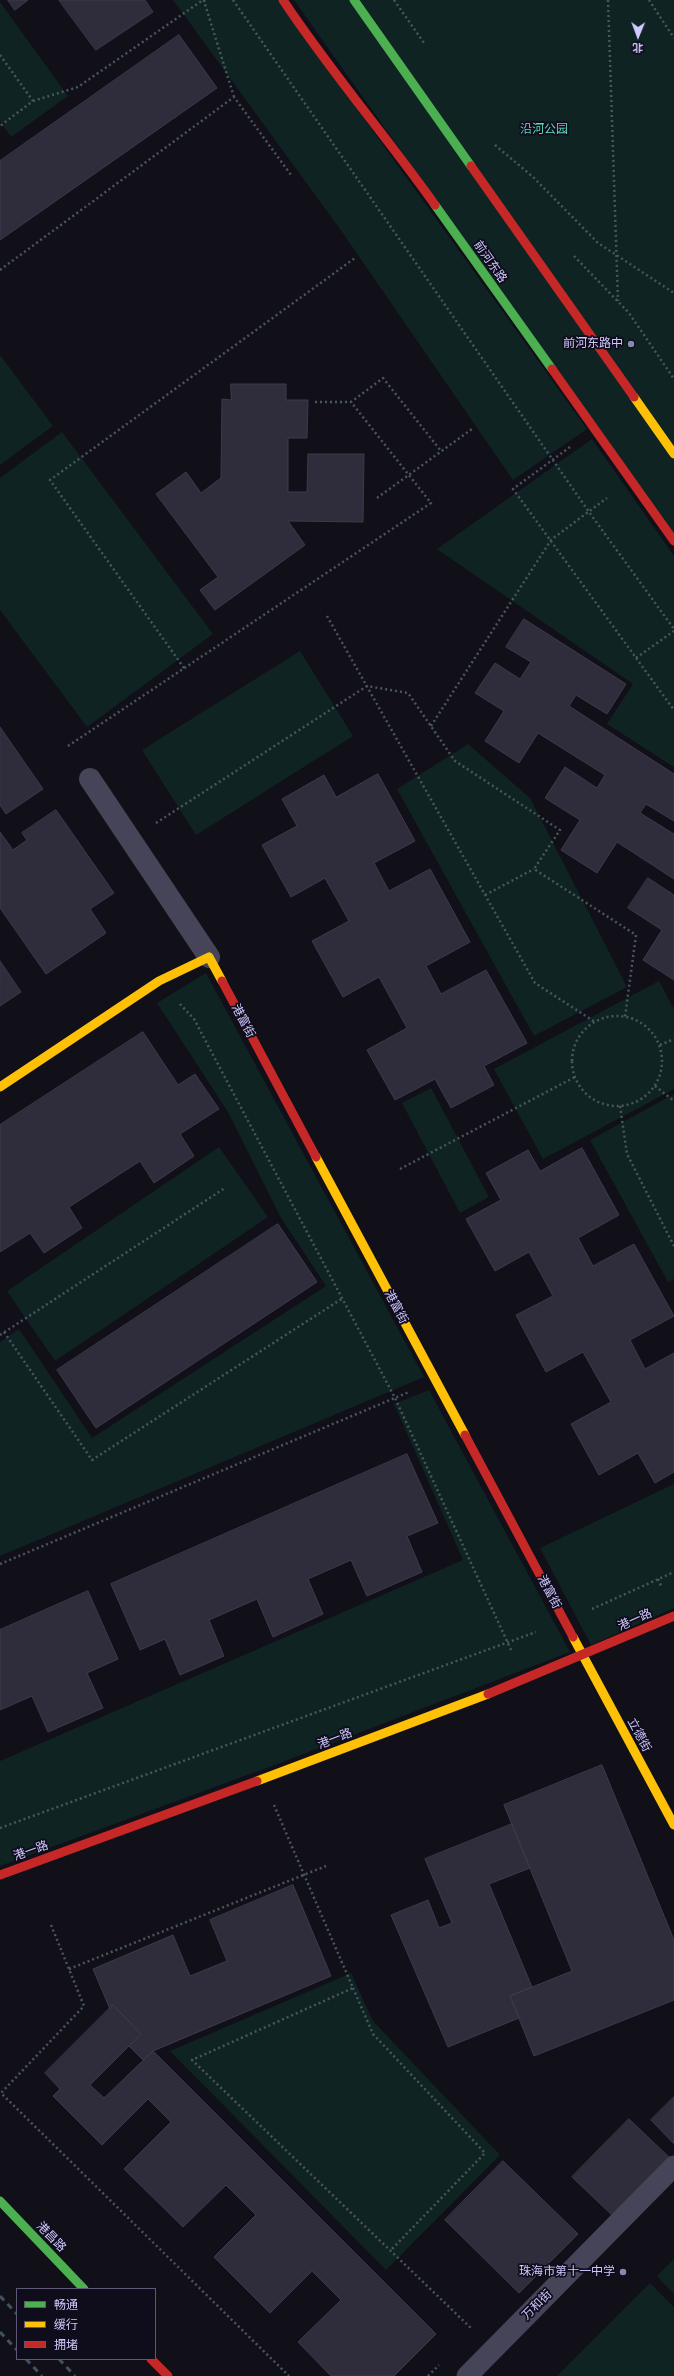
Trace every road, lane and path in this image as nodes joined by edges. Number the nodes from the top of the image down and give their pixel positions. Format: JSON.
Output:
{"nodes":[{"id":1,"x":204,"y":0,"type":"edge"},
{"id":2,"x":232,"y":0,"type":"edge"},
{"id":3,"x":283,"y":0,"type":"edge"},
{"id":4,"x":354,"y":0,"type":"edge"},
{"id":5,"x":394,"y":0,"type":"edge"},
{"id":6,"x":608,"y":0,"type":"edge"},
{"id":7,"x":649,"y":0,"type":"edge"},
{"id":8,"x":674,"y":38,"type":"edge"},
{"id":9,"x":425,"y":45,"type":"dead end"},
{"id":10,"x":0,"y":55,"type":"edge"},
{"id":11,"x":234,"y":97,"type":"junction"},
{"id":12,"x":33,"y":101,"type":"junction"},
{"id":13,"x":0,"y":126,"type":"edge"},
{"id":14,"x":501,"y":155,"type":"dead end"},
{"id":15,"x":291,"y":175,"type":"dead end"},
{"id":16,"x":572,"y":254,"type":"dead end"},
{"id":17,"x":617,"y":257,"type":"junction"},
{"id":18,"x":355,"y":258,"type":"dead end"},
{"id":19,"x":0,"y":270,"type":"edge"},
{"id":20,"x":674,"y":293,"type":"edge"},
{"id":21,"x":618,"y":302,"type":"junction"},
{"id":22,"x":674,"y":379,"type":"edge"},
{"id":23,"x":314,"y":402,"type":"dead end"},
{"id":24,"x":351,"y":402,"type":"junction"},
{"id":25,"x":472,"y":429,"type":"dead end"},
{"id":26,"x":594,"y":429,"type":"junction"},
{"id":27,"x":441,"y":451,"type":"junction"},
{"id":28,"x":674,"y":454,"type":"edge"},
{"id":29,"x":552,"y":460,"type":"junction"},
{"id":30,"x":409,"y":475,"type":"junction"},
{"id":31,"x":631,"y":481,"type":"junction"},
{"id":32,"x":377,"y":498,"type":"dead end"},
{"id":33,"x":589,"y":512,"type":"junction"},
{"id":34,"x":551,"y":540,"type":"junction"},
{"id":35,"x":674,"y":541,"type":"edge"},
{"id":36,"x":327,"y":616,"type":"dead end"},
{"id":37,"x":674,"y":630,"type":"edge"},
{"id":38,"x":636,"y":658,"type":"junction"},
{"id":39,"x":184,"y":668,"type":"junction"},
{"id":40,"x":367,"y":686,"type":"junction"},
{"id":41,"x":674,"y":710,"type":"edge"},
{"id":42,"x":431,"y":726,"type":"junction"},
{"id":43,"x":68,"y":746,"type":"dead end"},
{"id":44,"x":90,"y":779,"type":"dead end"},
{"id":45,"x":130,"y":839,"type":"junction"},
{"id":46,"x":534,"y":869,"type":"junction"},
{"id":47,"x":485,"y":895,"type":"junction"},
{"id":48,"x":209,"y":957,"type":"junction"},
{"id":49,"x":159,"y":981,"type":"junction"},
{"id":50,"x":625,"y":1017,"type":"junction"},
{"id":51,"x":595,"y":1022,"type":"junction"},
{"id":52,"x":674,"y":1039,"type":"edge"},
{"id":53,"x":660,"y":1045,"type":"junction"},
{"id":54,"x":574,"y":1077,"type":"junction"},
{"id":55,"x":655,"y":1086,"type":"junction"},
{"id":56,"x":0,"y":1087,"type":"edge"},
{"id":57,"x":674,"y":1101,"type":"edge"},
{"id":58,"x":620,"y":1106,"type":"junction"},
{"id":59,"x":400,"y":1169,"type":"dead end"},
{"id":60,"x":225,"y":1188,"type":"dead end"},
{"id":61,"x":674,"y":1246,"type":"edge"},
{"id":62,"x":342,"y":1298,"type":"junction"},
{"id":63,"x":4,"y":1332,"type":"junction"},
{"id":64,"x":0,"y":1335,"type":"edge"},
{"id":65,"x":436,"y":1381,"type":"junction"},
{"id":66,"x":395,"y":1398,"type":"junction"},
{"id":67,"x":0,"y":1564,"type":"edge"},
{"id":68,"x":674,"y":1572,"type":"edge"},
{"id":69,"x":674,"y":1616,"type":"edge"},
{"id":70,"x":564,"y":1622,"type":"junction"},
{"id":71,"x":507,"y":1642,"type":"junction"},
{"id":72,"x":583,"y":1656,"type":"junction"},
{"id":73,"x":525,"y":1678,"type":"junction"},
{"id":74,"x":272,"y":1801,"type":"dead end"},
{"id":75,"x":674,"y":1825,"type":"edge"},
{"id":76,"x":0,"y":1828,"type":"edge"},
{"id":77,"x":326,"y":1866,"type":"dead end"},
{"id":78,"x":305,"y":1874,"type":"junction"},
{"id":79,"x":0,"y":1875,"type":"edge"},
{"id":80,"x":50,"y":1925,"type":"dead end"},
{"id":81,"x":69,"y":1970,"type":"junction"},
{"id":82,"x":353,"y":1988,"type":"junction"},
{"id":83,"x":674,"y":2166,"type":"edge"},
{"id":84,"x":0,"y":2201,"type":"edge"},
{"id":85,"x":390,"y":2251,"type":"junction"},
{"id":86,"x":83,"y":2288,"type":"edge"},
{"id":87,"x":468,"y":2336,"type":"dead end"},
{"id":88,"x":152,"y":2360,"type":"edge"},
{"id":89,"x":443,"y":2361,"type":"dead end"},
{"id":90,"x":168,"y":2376,"type":"edge"},
{"id":91,"x":289,"y":2376,"type":"edge"},
{"id":92,"x":428,"y":2376,"type":"edge"},
{"id":93,"x":467,"y":2376,"type":"edge"}],
"edges":[{"from":1,"to":11,"type":"path"},
{"from":1,"to":12,"type":"path"},
{"from":2,"to":29,"type":"path"},
{"from":3,"to":26,"type":"street","name":"前河东路"},
{"from":4,"to":28,"type":"street"},
{"from":5,"to":9,"type":"path"},
{"from":6,"to":17,"type":"path"},
{"from":7,"to":8,"type":"path"},
{"from":10,"to":12,"type":"path"},
{"from":11,"to":15,"type":"path"},
{"from":11,"to":19,"type":"path"},
{"from":12,"to":13,"type":"path"},
{"from":14,"to":17,"type":"path"},
{"from":16,"to":21,"type":"path"},
{"from":17,"to":20,"type":"path"},
{"from":17,"to":21,"type":"path"},
{"from":18,"to":39,"type":"path"},
{"from":21,"to":22,"type":"path"},
{"from":23,"to":24,"type":"path"},
{"from":24,"to":27,"type":"path"},
{"from":24,"to":30,"type":"path"},
{"from":25,"to":27,"type":"path"},
{"from":26,"to":29,"type":"path"},
{"from":26,"to":31,"type":"street","name":"前河东路"},
{"from":27,"to":30,"type":"path"},
{"from":29,"to":33,"type":"path"},
{"from":29,"to":34,"type":"path"},
{"from":30,"to":32,"type":"path"},
{"from":30,"to":39,"type":"path"},
{"from":31,"to":33,"type":"path"},
{"from":31,"to":35,"type":"street","name":"前河东路"},
{"from":33,"to":34,"type":"path"},
{"from":33,"to":37,"type":"path"},
{"from":34,"to":38,"type":"path"},
{"from":34,"to":42,"type":"path"},
{"from":36,"to":40,"type":"path"},
{"from":37,"to":38,"type":"path"},
{"from":38,"to":41,"type":"path"},
{"from":39,"to":43,"type":"path"},
{"from":40,"to":42,"type":"path"},
{"from":40,"to":45,"type":"path"},
{"from":40,"to":47,"type":"path"},
{"from":42,"to":46,"type":"path"},
{"from":44,"to":45,"type":"street","name":"港富街"},
{"from":45,"to":48,"type":"street","name":"港富街"},
{"from":46,"to":47,"type":"path"},
{"from":46,"to":50,"type":"path"},
{"from":47,"to":51,"type":"path"},
{"from":48,"to":49,"type":"street"},
{"from":48,"to":65,"type":"street","name":"港富街"},
{"from":49,"to":56,"type":"street"},
{"from":49,"to":62,"type":"path"},
{"from":50,"to":51,"type":"path"},
{"from":50,"to":53,"type":"path"},
{"from":51,"to":54,"type":"path"},
{"from":52,"to":53,"type":"path"},
{"from":53,"to":55,"type":"path"},
{"from":54,"to":58,"type":"path"},
{"from":54,"to":59,"type":"path"},
{"from":55,"to":57,"type":"path"},
{"from":55,"to":58,"type":"path"},
{"from":58,"to":61,"type":"path"},
{"from":60,"to":63,"type":"path"},
{"from":62,"to":63,"type":"path"},
{"from":62,"to":66,"type":"path"},
{"from":63,"to":64,"type":"path"},
{"from":65,"to":66,"type":"path"},
{"from":65,"to":70,"type":"street","name":"港富街"},
{"from":66,"to":67,"type":"path"},
{"from":66,"to":71,"type":"path"},
{"from":68,"to":70,"type":"path"},
{"from":69,"to":72,"type":"street","name":"港一路"},
{"from":70,"to":71,"type":"path"},
{"from":70,"to":72,"type":"street","name":"港富街"},
{"from":71,"to":73,"type":"path"},
{"from":71,"to":76,"type":"path"},
{"from":72,"to":73,"type":"street","name":"港一路"},
{"from":72,"to":75,"type":"street","name":"立德街"},
{"from":73,"to":79,"type":"street","name":"港一路"},
{"from":74,"to":78,"type":"path"},
{"from":77,"to":78,"type":"path"},
{"from":78,"to":81,"type":"path"},
{"from":78,"to":82,"type":"path"},
{"from":80,"to":81,"type":"path"},
{"from":81,"to":91,"type":"path"},
{"from":82,"to":85,"type":"path"},
{"from":82,"to":85,"type":"path"},
{"from":83,"to":93,"type":"lane","name":"万和街"},
{"from":84,"to":86,"type":"street","name":"港昌路"},
{"from":85,"to":87,"type":"path"},
{"from":88,"to":90,"type":"street"},
{"from":89,"to":92,"type":"path"}]}
